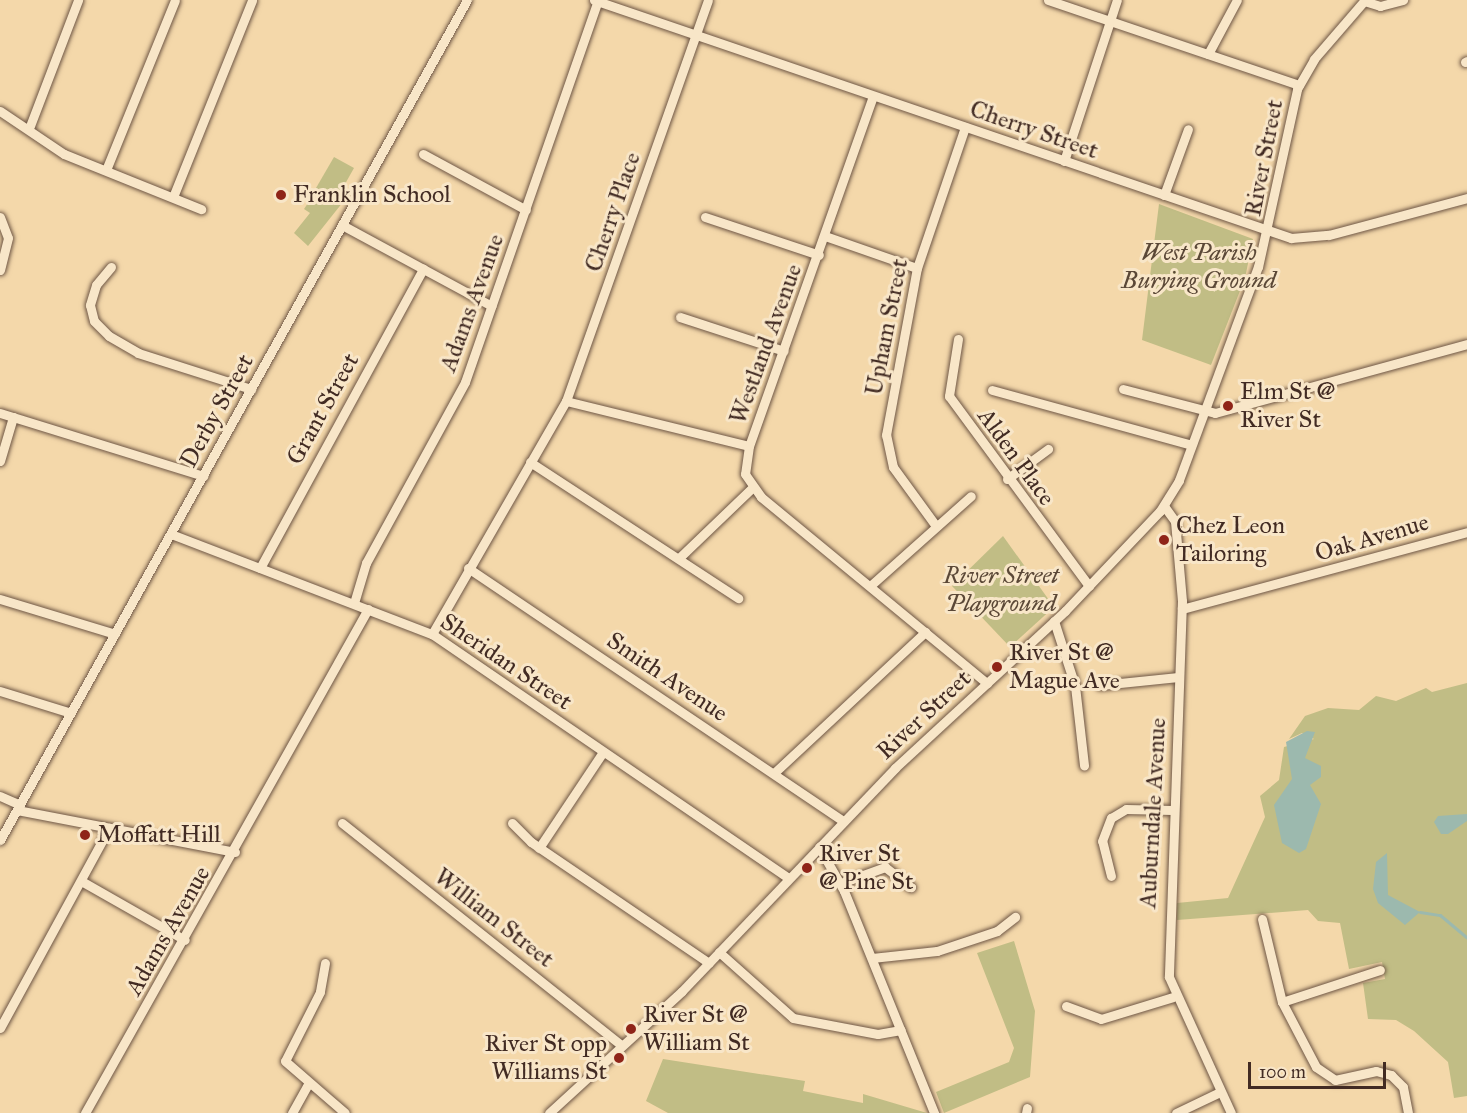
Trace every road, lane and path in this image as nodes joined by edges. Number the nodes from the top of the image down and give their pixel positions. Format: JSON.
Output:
{"nodes":[{"id":1,"x":78,"y":0,"type":"edge"},
{"id":2,"x":176,"y":0,"type":"edge"},
{"id":3,"x":252,"y":0,"type":"edge"},
{"id":4,"x":467,"y":0,"type":"edge"},
{"id":5,"x":708,"y":0,"type":"edge"},
{"id":6,"x":1048,"y":0,"type":"edge"},
{"id":7,"x":1117,"y":0,"type":"edge"},
{"id":8,"x":1237,"y":0,"type":"edge"},
{"id":9,"x":1403,"y":0,"type":"edge"},
{"id":10,"x":596,"y":1,"type":"edge"},
{"id":11,"x":1365,"y":1,"type":"edge"},
{"id":12,"x":1110,"y":21,"type":"junction"},
{"id":13,"x":696,"y":35,"type":"junction"},
{"id":14,"x":1208,"y":54,"type":"junction"},
{"id":15,"x":1299,"y":85,"type":"junction"},
{"id":16,"x":873,"y":96,"type":"junction"},
{"id":17,"x":0,"y":111,"type":"edge"},
{"id":18,"x":30,"y":126,"type":"junction"},
{"id":19,"x":965,"y":127,"type":"junction"},
{"id":20,"x":1188,"y":129,"type":"dead end"},
{"id":21,"x":423,"y":154,"type":"dead end"},
{"id":22,"x":1064,"y":161,"type":"junction"},
{"id":23,"x":106,"y":171,"type":"junction"},
{"id":24,"x":1164,"y":195,"type":"junction"},
{"id":25,"x":173,"y":197,"type":"junction"},
{"id":26,"x":1467,"y":198,"type":"edge"},
{"id":27,"x":201,"y":208,"type":"dead end"},
{"id":28,"x":526,"y":210,"type":"junction"},
{"id":29,"x":0,"y":217,"type":"edge"},
{"id":30,"x":705,"y":217,"type":"dead end"},
{"id":31,"x":342,"y":225,"type":"junction"},
{"id":32,"x":1269,"y":231,"type":"junction"},
{"id":33,"x":825,"y":236,"type":"junction"},
{"id":34,"x":819,"y":255,"type":"junction"},
{"id":35,"x":111,"y":267,"type":"dead end"},
{"id":36,"x":917,"y":267,"type":"junction"},
{"id":37,"x":423,"y":269,"type":"junction"},
{"id":38,"x":0,"y":270,"type":"edge"},
{"id":39,"x":492,"y":306,"type":"junction"},
{"id":40,"x":680,"y":317,"type":"dead end"},
{"id":41,"x":958,"y":339,"type":"dead end"},
{"id":42,"x":1467,"y":344,"type":"edge"},
{"id":43,"x":784,"y":351,"type":"junction"},
{"id":44,"x":251,"y":389,"type":"junction"},
{"id":45,"x":1123,"y":389,"type":"dead end"},
{"id":46,"x":992,"y":390,"type":"dead end"},
{"id":47,"x":566,"y":401,"type":"junction"},
{"id":48,"x":1202,"y":412,"type":"junction"},
{"id":49,"x":0,"y":413,"type":"edge"},
{"id":50,"x":13,"y":417,"type":"junction"},
{"id":51,"x":1191,"y":445,"type":"junction"},
{"id":52,"x":749,"y":446,"type":"junction"},
{"id":53,"x":1048,"y":449,"type":"dead end"},
{"id":54,"x":0,"y":461,"type":"edge"},
{"id":55,"x":530,"y":462,"type":"junction"},
{"id":56,"x":203,"y":476,"type":"junction"},
{"id":57,"x":1007,"y":479,"type":"junction"},
{"id":58,"x":752,"y":488,"type":"junction"},
{"id":59,"x":971,"y":496,"type":"dead end"},
{"id":60,"x":1164,"y":506,"type":"junction"},
{"id":61,"x":936,"y":526,"type":"junction"},
{"id":62,"x":1467,"y":532,"type":"edge"},
{"id":63,"x":171,"y":534,"type":"junction"},
{"id":64,"x":679,"y":558,"type":"junction"},
{"id":65,"x":260,"y":568,"type":"junction"},
{"id":66,"x":468,"y":568,"type":"junction"},
{"id":67,"x":870,"y":586,"type":"junction"},
{"id":68,"x":1089,"y":586,"type":"junction"},
{"id":69,"x":738,"y":598,"type":"dead end"},
{"id":70,"x":0,"y":599,"type":"edge"},
{"id":71,"x":354,"y":603,"type":"junction"},
{"id":72,"x":368,"y":609,"type":"junction"},
{"id":73,"x":1182,"y":609,"type":"junction"},
{"id":74,"x":1054,"y":621,"type":"junction"},
{"id":75,"x":925,"y":632,"type":"junction"},
{"id":76,"x":115,"y":634,"type":"junction"},
{"id":77,"x":432,"y":634,"type":"junction"},
{"id":78,"x":1179,"y":677,"type":"junction"},
{"id":79,"x":987,"y":683,"type":"junction"},
{"id":80,"x":1100,"y":685,"type":"dead end"},
{"id":81,"x":0,"y":691,"type":"edge"},
{"id":82,"x":71,"y":713,"type":"junction"},
{"id":83,"x":603,"y":752,"type":"junction"},
{"id":84,"x":1084,"y":765,"type":"dead end"},
{"id":85,"x":774,"y":773,"type":"junction"},
{"id":86,"x":0,"y":796,"type":"edge"},
{"id":87,"x":19,"y":807,"type":"junction"},
{"id":88,"x":1172,"y":810,"type":"junction"},
{"id":89,"x":843,"y":821,"type":"junction"},
{"id":90,"x":342,"y":823,"type":"dead end"},
{"id":91,"x":512,"y":823,"type":"dead end"},
{"id":92,"x":109,"y":828,"type":"junction"},
{"id":93,"x":0,"y":840,"type":"edge"},
{"id":94,"x":819,"y":847,"type":"junction"},
{"id":95,"x":539,"y":848,"type":"junction"},
{"id":96,"x":235,"y":852,"type":"junction"},
{"id":97,"x":1111,"y":876,"type":"dead end"},
{"id":98,"x":789,"y":878,"type":"junction"},
{"id":99,"x":83,"y":882,"type":"junction"},
{"id":100,"x":841,"y":883,"type":"junction"},
{"id":101,"x":911,"y":887,"type":"dead end"},
{"id":102,"x":1016,"y":917,"type":"dead end"},
{"id":103,"x":1262,"y":919,"type":"dead end"},
{"id":104,"x":185,"y":940,"type":"junction"},
{"id":105,"x":719,"y":952,"type":"junction"},
{"id":106,"x":872,"y":958,"type":"junction"},
{"id":107,"x":325,"y":963,"type":"dead end"},
{"id":108,"x":709,"y":963,"type":"junction"},
{"id":109,"x":1380,"y":970,"type":"dead end"},
{"id":110,"x":1173,"y":997,"type":"junction"},
{"id":111,"x":1282,"y":1002,"type":"junction"},
{"id":112,"x":1066,"y":1006,"type":"dead end"},
{"id":113,"x":0,"y":1028,"type":"edge"},
{"id":114,"x":901,"y":1030,"type":"junction"},
{"id":115,"x":621,"y":1045,"type":"junction"},
{"id":116,"x":308,"y":1084,"type":"junction"},
{"id":117,"x":1220,"y":1092,"type":"junction"},
{"id":118,"x":85,"y":1113,"type":"edge"},
{"id":119,"x":292,"y":1113,"type":"edge"},
{"id":120,"x":345,"y":1113,"type":"edge"},
{"id":121,"x":549,"y":1113,"type":"edge"},
{"id":122,"x":934,"y":1113,"type":"edge"},
{"id":123,"x":1176,"y":1113,"type":"edge"},
{"id":124,"x":1230,"y":1113,"type":"edge"},
{"id":125,"x":1408,"y":1113,"type":"edge"}],
"edges":[{"from":1,"to":18,"type":"street"},
{"from":2,"to":23,"type":"street"},
{"from":3,"to":25,"type":"street"},
{"from":4,"to":31,"type":"street","name":"Derby Street"},
{"from":5,"to":13,"type":"street","name":"Cherry Place"},
{"from":6,"to":12,"type":"street"},
{"from":7,"to":12,"type":"street"},
{"from":8,"to":14,"type":"street"},
{"from":9,"to":11,"type":"street"},
{"from":10,"to":13,"type":"street","name":"Cherry Street"},
{"from":10,"to":28,"type":"street","name":"Adams Avenue"},
{"from":11,"to":15,"type":"street","name":"River Street"},
{"from":12,"to":14,"type":"street"},
{"from":12,"to":22,"type":"street"},
{"from":13,"to":16,"type":"street","name":"Cherry Street"},
{"from":13,"to":47,"type":"street","name":"Cherry Place"},
{"from":14,"to":15,"type":"street"},
{"from":15,"to":32,"type":"street","name":"River Street"},
{"from":16,"to":19,"type":"street","name":"Cherry Street"},
{"from":16,"to":33,"type":"street","name":"Westland Avenue"},
{"from":17,"to":18,"type":"street"},
{"from":18,"to":23,"type":"street"},
{"from":19,"to":22,"type":"street","name":"Cherry Street"},
{"from":19,"to":36,"type":"street","name":"Upham Street"},
{"from":20,"to":24,"type":"street"},
{"from":21,"to":28,"type":"street"},
{"from":22,"to":24,"type":"street","name":"Cherry Street"},
{"from":23,"to":25,"type":"street"},
{"from":24,"to":32,"type":"street","name":"Cherry Street"},
{"from":25,"to":27,"type":"street"},
{"from":26,"to":32,"type":"street","name":"Cherry Street"},
{"from":28,"to":39,"type":"street","name":"Adams Avenue"},
{"from":29,"to":38,"type":"street"},
{"from":30,"to":34,"type":"street"},
{"from":31,"to":37,"type":"street"},
{"from":31,"to":44,"type":"street","name":"Derby Street"},
{"from":32,"to":48,"type":"street","name":"River Street"},
{"from":33,"to":34,"type":"street","name":"Westland Avenue"},
{"from":33,"to":36,"type":"street"},
{"from":34,"to":43,"type":"street","name":"Westland Avenue"},
{"from":35,"to":44,"type":"street"},
{"from":36,"to":61,"type":"street","name":"Upham Street"},
{"from":37,"to":39,"type":"street"},
{"from":37,"to":65,"type":"street","name":"Grant Street"},
{"from":39,"to":71,"type":"street","name":"Adams Avenue"},
{"from":40,"to":43,"type":"street"},
{"from":41,"to":57,"type":"street","name":"Alden Place"},
{"from":42,"to":48,"type":"street"},
{"from":43,"to":52,"type":"street","name":"Westland Avenue"},
{"from":44,"to":56,"type":"street","name":"Derby Street"},
{"from":45,"to":48,"type":"street"},
{"from":46,"to":51,"type":"street"},
{"from":47,"to":52,"type":"street"},
{"from":47,"to":55,"type":"street","name":"Cherry Place"},
{"from":48,"to":51,"type":"street","name":"River Street"},
{"from":49,"to":50,"type":"street"},
{"from":50,"to":54,"type":"street"},
{"from":50,"to":56,"type":"street"},
{"from":51,"to":60,"type":"street","name":"River Street"},
{"from":52,"to":58,"type":"street","name":"Westland Avenue"},
{"from":53,"to":57,"type":"street"},
{"from":55,"to":64,"type":"street"},
{"from":55,"to":66,"type":"street","name":"Cherry Place"},
{"from":56,"to":63,"type":"street","name":"Derby Street"},
{"from":57,"to":68,"type":"street","name":"Alden Place"},
{"from":58,"to":64,"type":"street"},
{"from":58,"to":67,"type":"street"},
{"from":59,"to":61,"type":"street"},
{"from":60,"to":68,"type":"street","name":"River Street"},
{"from":60,"to":73,"type":"street","name":"Auburndale Avenue"},
{"from":61,"to":67,"type":"street"},
{"from":62,"to":73,"type":"street","name":"Oak Avenue"},
{"from":63,"to":65,"type":"street","name":"Sheridan Street"},
{"from":63,"to":76,"type":"street","name":"Derby Street"},
{"from":64,"to":69,"type":"street"},
{"from":65,"to":71,"type":"street","name":"Sheridan Street"},
{"from":66,"to":77,"type":"street","name":"Cherry Place"},
{"from":66,"to":85,"type":"street","name":"Smith Avenue"},
{"from":67,"to":75,"type":"street"},
{"from":68,"to":74,"type":"street","name":"River Street"},
{"from":70,"to":76,"type":"street"},
{"from":71,"to":72,"type":"street","name":"Sheridan Street"},
{"from":72,"to":77,"type":"street","name":"Sheridan Street"},
{"from":72,"to":96,"type":"street","name":"Adams Avenue"},
{"from":73,"to":78,"type":"street","name":"Auburndale Avenue"},
{"from":74,"to":79,"type":"street","name":"River Street"},
{"from":74,"to":84,"type":"street"},
{"from":75,"to":79,"type":"street"},
{"from":75,"to":85,"type":"street"},
{"from":76,"to":82,"type":"street","name":"Derby Street"},
{"from":77,"to":83,"type":"street","name":"Sheridan Street"},
{"from":78,"to":80,"type":"street"},
{"from":78,"to":88,"type":"street","name":"Auburndale Avenue"},
{"from":79,"to":89,"type":"street","name":"River Street"},
{"from":81,"to":82,"type":"street"},
{"from":82,"to":87,"type":"street","name":"Derby Street"},
{"from":83,"to":95,"type":"street"},
{"from":83,"to":98,"type":"street","name":"Sheridan Street"},
{"from":85,"to":89,"type":"street","name":"Smith Avenue"},
{"from":86,"to":87,"type":"street"},
{"from":87,"to":92,"type":"street"},
{"from":87,"to":93,"type":"street","name":"Derby Street"},
{"from":88,"to":97,"type":"street"},
{"from":88,"to":110,"type":"street","name":"Auburndale Avenue"},
{"from":89,"to":94,"type":"street","name":"River Street"},
{"from":90,"to":115,"type":"street","name":"William Street"},
{"from":91,"to":95,"type":"street"},
{"from":92,"to":96,"type":"street"},
{"from":92,"to":99,"type":"street"},
{"from":94,"to":98,"type":"street","name":"River Street"},
{"from":94,"to":100,"type":"street"},
{"from":95,"to":108,"type":"street"},
{"from":96,"to":104,"type":"street","name":"Adams Avenue"},
{"from":98,"to":105,"type":"street","name":"River Street"},
{"from":99,"to":104,"type":"street"},
{"from":99,"to":113,"type":"street"},
{"from":100,"to":101,"type":"street"},
{"from":100,"to":106,"type":"street"},
{"from":102,"to":106,"type":"street"},
{"from":103,"to":111,"type":"street"},
{"from":104,"to":118,"type":"street","name":"Adams Avenue"},
{"from":105,"to":108,"type":"street","name":"River Street"},
{"from":105,"to":114,"type":"street"},
{"from":106,"to":114,"type":"street"},
{"from":107,"to":116,"type":"street"},
{"from":108,"to":115,"type":"street","name":"River Street"},
{"from":109,"to":111,"type":"street"},
{"from":110,"to":112,"type":"street"},
{"from":110,"to":117,"type":"street","name":"Auburndale Avenue"},
{"from":111,"to":125,"type":"street"},
{"from":114,"to":122,"type":"street"},
{"from":115,"to":121,"type":"street","name":"River Street"},
{"from":116,"to":119,"type":"street"},
{"from":116,"to":120,"type":"street"},
{"from":117,"to":123,"type":"street"},
{"from":117,"to":124,"type":"street","name":"Auburndale Avenue"}]}
